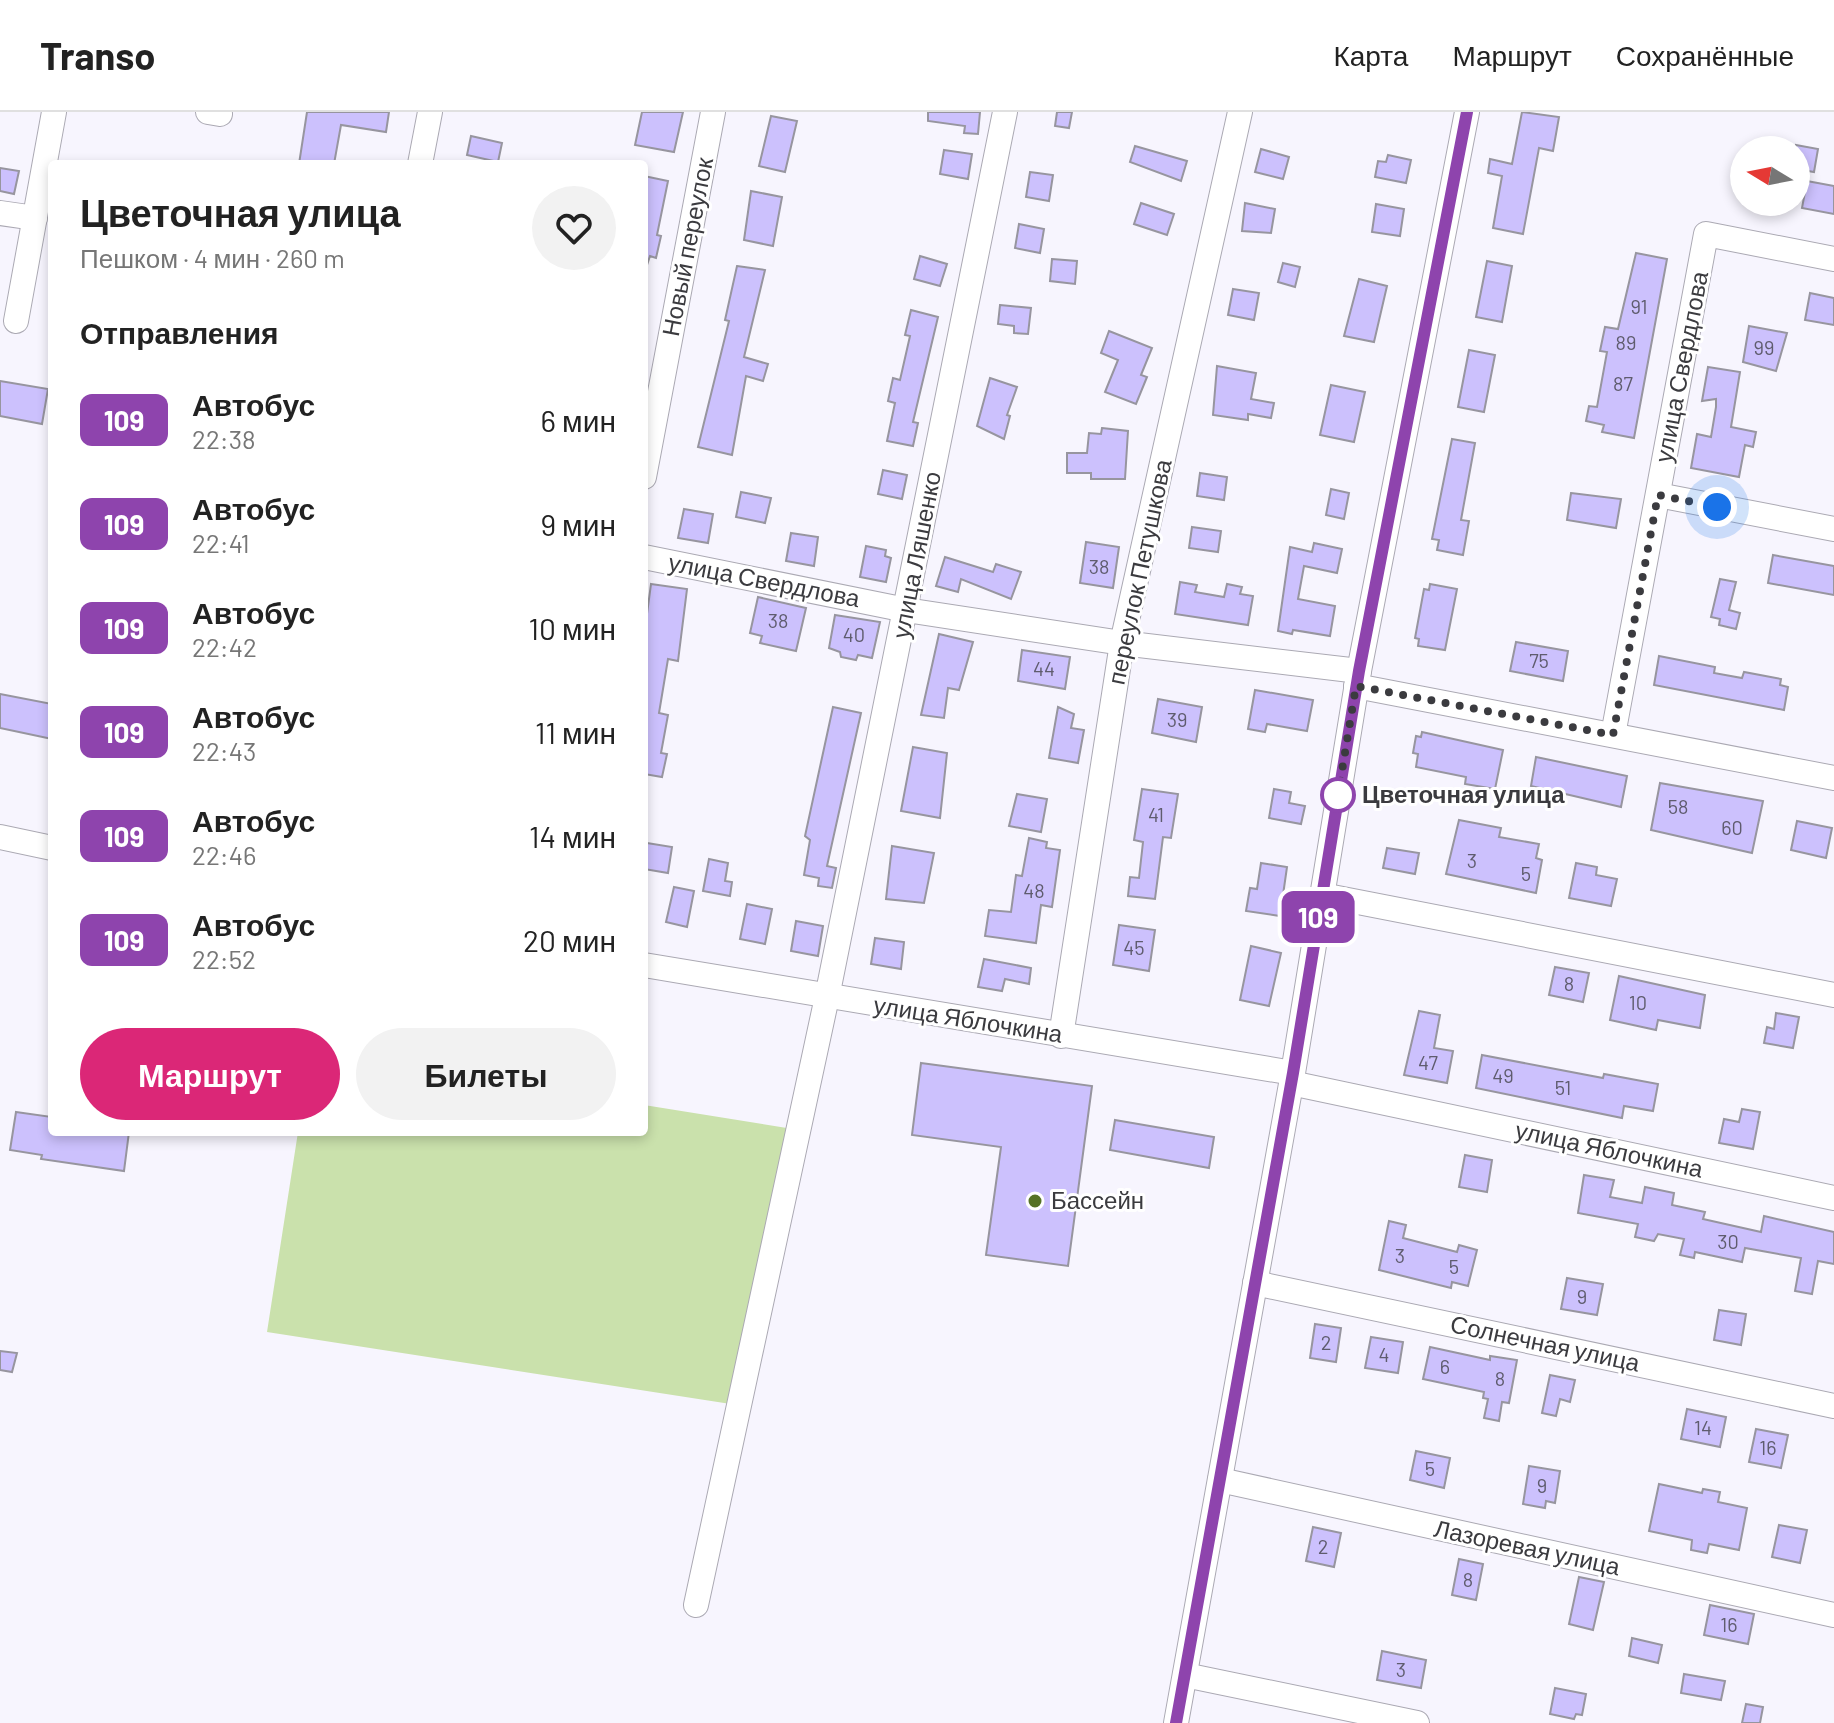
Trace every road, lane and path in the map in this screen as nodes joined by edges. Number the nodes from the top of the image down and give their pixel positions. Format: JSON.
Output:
{"nodes":[{"id":1,"x":54,"y":112,"type":"edge"},
{"id":2,"x":430,"y":112,"type":"edge"},
{"id":3,"x":713,"y":112,"type":"edge"},
{"id":4,"x":1005,"y":112,"type":"edge"},
{"id":5,"x":1240,"y":112,"type":"edge"},
{"id":6,"x":1467,"y":112,"type":"edge"},
{"id":7,"x":421,"y":160,"type":"edge"},
{"id":8,"x":0,"y":213,"type":"edge"},
{"id":9,"x":35,"y":218,"type":"junction"},
{"id":10,"x":1834,"y":259,"type":"edge"},
{"id":11,"x":16,"y":321,"type":"dead end"},
{"id":12,"x":648,"y":456,"type":"edge"},
{"id":13,"x":1658,"y":495,"type":"junction"},
{"id":14,"x":1834,"y":529,"type":"edge"},
{"id":15,"x":648,"y":558,"type":"edge"},
{"id":16,"x":906,"y":610,"type":"junction"},
{"id":17,"x":1122,"y":643,"type":"junction"},
{"id":18,"x":1358,"y":678,"type":"junction"},
{"id":19,"x":1613,"y":735,"type":"junction"},
{"id":20,"x":1834,"y":778,"type":"edge"},
{"id":21,"x":0,"y":837,"type":"edge"},
{"id":22,"x":48,"y":847,"type":"edge"},
{"id":23,"x":1322,"y":895,"type":"junction"},
{"id":24,"x":648,"y":966,"type":"edge"},
{"id":25,"x":1834,"y":995,"type":"edge"},
{"id":26,"x":827,"y":997,"type":"junction"},
{"id":27,"x":1061,"y":1036,"type":"junction"},
{"id":28,"x":1292,"y":1078,"type":"junction"},
{"id":29,"x":1834,"y":1198,"type":"edge"},
{"id":30,"x":1255,"y":1283,"type":"junction"},
{"id":31,"x":1834,"y":1406,"type":"edge"},
{"id":32,"x":1220,"y":1480,"type":"junction"},
{"id":33,"x":696,"y":1605,"type":"dead end"},
{"id":34,"x":1834,"y":1615,"type":"edge"},
{"id":35,"x":1185,"y":1675,"type":"junction"},
{"id":36,"x":1176,"y":1723,"type":"edge"},
{"id":37,"x":1417,"y":1723,"type":"edge"}],
"edges":[{"from":1,"to":9,"type":"street"},
{"from":2,"to":7,"type":"street"},
{"from":3,"to":12,"type":"street","name":"Новый переулок"},
{"from":4,"to":16,"type":"street","name":"улица Ляшенко"},
{"from":5,"to":17,"type":"street","name":"переулок Петушкова"},
{"from":6,"to":18,"type":"street"},
{"from":8,"to":9,"type":"street"},
{"from":9,"to":11,"type":"street"},
{"from":10,"to":13,"type":"street","name":"улица Свердлова"},
{"from":13,"to":14,"type":"street"},
{"from":13,"to":19,"type":"street","name":"улица Свердлова"},
{"from":15,"to":16,"type":"street","name":"улица Свердлова"},
{"from":16,"to":17,"type":"street","name":"улица Свердлова"},
{"from":16,"to":26,"type":"street","name":"улица Ляшенко"},
{"from":17,"to":18,"type":"street","name":"улица Свердлова"},
{"from":17,"to":27,"type":"street","name":"переулок Петушкова"},
{"from":18,"to":19,"type":"street","name":"улица Свердлова"},
{"from":18,"to":23,"type":"street"},
{"from":19,"to":20,"type":"street","name":"улица Свердлова"},
{"from":21,"to":22,"type":"street"},
{"from":23,"to":25,"type":"street"},
{"from":23,"to":28,"type":"street"},
{"from":24,"to":26,"type":"street","name":"улица Яблочкина"},
{"from":26,"to":27,"type":"street","name":"улица Яблочкина"},
{"from":26,"to":33,"type":"street","name":"улица Ляшенко"},
{"from":27,"to":28,"type":"street","name":"улица Яблочкина"},
{"from":28,"to":29,"type":"street","name":"улица Яблочкина"},
{"from":28,"to":30,"type":"street"},
{"from":30,"to":31,"type":"street","name":"Солнечная улица"},
{"from":30,"to":32,"type":"street"},
{"from":32,"to":34,"type":"street","name":"Лазоревая улица"},
{"from":32,"to":35,"type":"street"},
{"from":35,"to":36,"type":"street"},
{"from":35,"to":37,"type":"street"}]}
